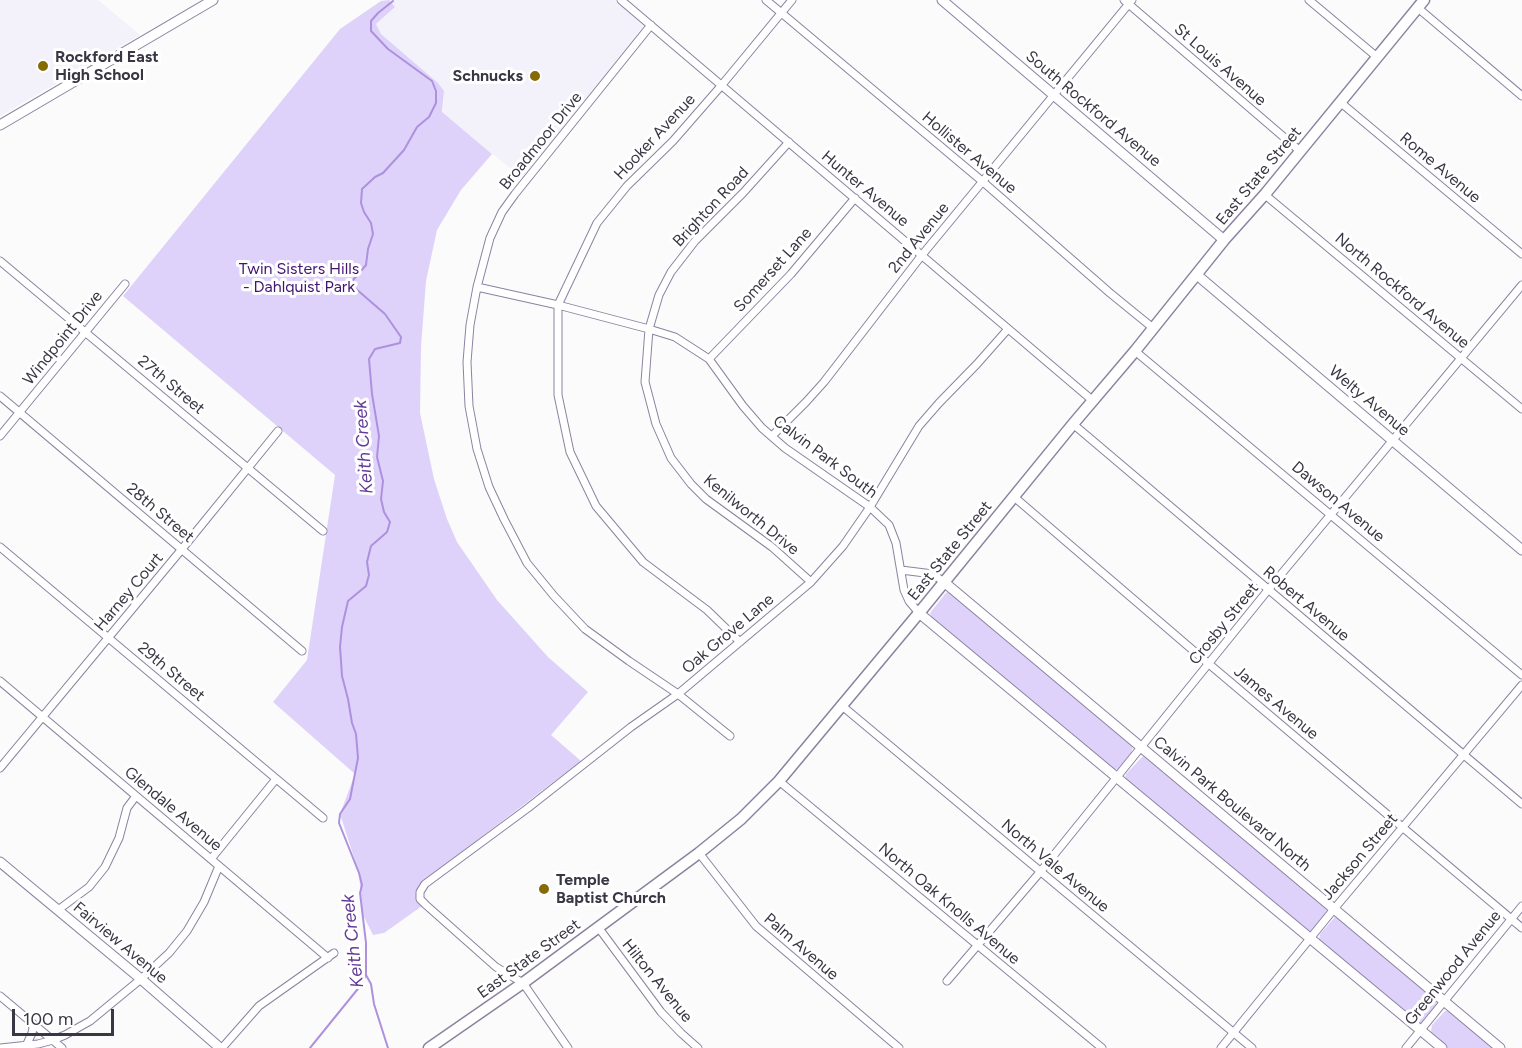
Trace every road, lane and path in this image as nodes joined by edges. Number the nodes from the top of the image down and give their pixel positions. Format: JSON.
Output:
{"nodes":[{"id":1,"x":213,"y":0,"type":"edge"},
{"id":2,"x":621,"y":0,"type":"edge"},
{"id":3,"x":766,"y":0,"type":"edge"},
{"id":4,"x":792,"y":0,"type":"edge"},
{"id":5,"x":942,"y":0,"type":"edge"},
{"id":6,"x":1309,"y":0,"type":"edge"},
{"id":7,"x":1128,"y":1,"type":"edge"},
{"id":8,"x":1421,"y":4,"type":"edge"},
{"id":9,"x":781,"y":13,"type":"junction"},
{"id":10,"x":651,"y":25,"type":"junction"},
{"id":11,"x":1377,"y":57,"type":"junction"},
{"id":12,"x":722,"y":86,"type":"junction"},
{"id":13,"x":1053,"y":95,"type":"junction"},
{"id":14,"x":1522,"y":96,"type":"edge"},
{"id":15,"x":1340,"y":102,"type":"junction"},
{"id":16,"x":0,"y":125,"type":"edge"},
{"id":17,"x":789,"y":142,"type":"junction"},
{"id":18,"x":1300,"y":151,"type":"junction"},
{"id":19,"x":982,"y":181,"type":"junction"},
{"id":20,"x":1264,"y":194,"type":"junction"},
{"id":21,"x":855,"y":198,"type":"junction"},
{"id":22,"x":1224,"y":240,"type":"junction"},
{"id":23,"x":1522,"y":254,"type":"edge"},
{"id":24,"x":922,"y":255,"type":"junction"},
{"id":25,"x":0,"y":261,"type":"edge"},
{"id":26,"x":1197,"y":275,"type":"junction"},
{"id":27,"x":125,"y":284,"type":"dead end"},
{"id":28,"x":1522,"y":285,"type":"edge"},
{"id":29,"x":477,"y":287,"type":"junction"},
{"id":30,"x":558,"y":305,"type":"junction"},
{"id":31,"x":1153,"y":328,"type":"junction"},
{"id":32,"x":649,"y":329,"type":"junction"},
{"id":33,"x":1008,"y":329,"type":"junction"},
{"id":34,"x":86,"y":332,"type":"junction"},
{"id":35,"x":1135,"y":351,"type":"junction"},
{"id":36,"x":1461,"y":358,"type":"junction"},
{"id":37,"x":709,"y":359,"type":"junction"},
{"id":38,"x":0,"y":396,"type":"edge"},
{"id":39,"x":1092,"y":400,"type":"junction"},
{"id":40,"x":1522,"y":409,"type":"edge"},
{"id":41,"x":20,"y":412,"type":"junction"},
{"id":42,"x":1073,"y":424,"type":"junction"},
{"id":43,"x":278,"y":431,"type":"dead end"},
{"id":44,"x":0,"y":436,"type":"edge"},
{"id":45,"x":772,"y":436,"type":"junction"},
{"id":46,"x":1393,"y":441,"type":"junction"},
{"id":47,"x":248,"y":468,"type":"junction"},
{"id":48,"x":1013,"y":496,"type":"junction"},
{"id":49,"x":870,"y":507,"type":"junction"},
{"id":50,"x":1331,"y":514,"type":"junction"},
{"id":51,"x":323,"y":531,"type":"dead end"},
{"id":52,"x":0,"y":547,"type":"edge"},
{"id":53,"x":183,"y":549,"type":"junction"},
{"id":54,"x":1522,"y":550,"type":"edge"},
{"id":55,"x":901,"y":570,"type":"junction"},
{"id":56,"x":811,"y":582,"type":"junction"},
{"id":57,"x":944,"y":582,"type":"junction"},
{"id":58,"x":1268,"y":590,"type":"junction"},
{"id":59,"x":919,"y":613,"type":"junction"},
{"id":60,"x":108,"y":638,"type":"junction"},
{"id":61,"x":740,"y":642,"type":"junction"},
{"id":62,"x":303,"y":651,"type":"dead end"},
{"id":63,"x":1209,"y":664,"type":"junction"},
{"id":64,"x":1522,"y":675,"type":"edge"},
{"id":65,"x":0,"y":681,"type":"edge"},
{"id":66,"x":1522,"y":685,"type":"edge"},
{"id":67,"x":678,"y":694,"type":"junction"},
{"id":68,"x":841,"y":705,"type":"junction"},
{"id":69,"x":43,"y":717,"type":"junction"},
{"id":70,"x":730,"y":736,"type":"dead end"},
{"id":71,"x":1141,"y":747,"type":"junction"},
{"id":72,"x":1464,"y":756,"type":"junction"},
{"id":73,"x":0,"y":768,"type":"edge"},
{"id":74,"x":1117,"y":777,"type":"junction"},
{"id":75,"x":276,"y":779,"type":"junction"},
{"id":76,"x":779,"y":781,"type":"junction"},
{"id":77,"x":136,"y":796,"type":"junction"},
{"id":78,"x":1522,"y":804,"type":"edge"},
{"id":79,"x":324,"y":818,"type":"dead end"},
{"id":80,"x":1403,"y":828,"type":"junction"},
{"id":81,"x":699,"y":853,"type":"junction"},
{"id":82,"x":211,"y":859,"type":"junction"},
{"id":83,"x":0,"y":862,"type":"edge"},
{"id":84,"x":219,"y":866,"type":"junction"},
{"id":85,"x":1041,"y":871,"type":"junction"},
{"id":86,"x":1522,"y":906,"type":"edge"},
{"id":87,"x":1334,"y":909,"type":"junction"},
{"id":88,"x":58,"y":910,"type":"junction"},
{"id":89,"x":1511,"y":919,"type":"junction"},
{"id":90,"x":598,"y":927,"type":"junction"},
{"id":91,"x":1522,"y":928,"type":"edge"},
{"id":92,"x":1311,"y":939,"type":"junction"},
{"id":93,"x":978,"y":944,"type":"junction"},
{"id":94,"x":141,"y":980,"type":"junction"},
{"id":95,"x":947,"y":981,"type":"dead end"},
{"id":96,"x":523,"y":983,"type":"junction"},
{"id":97,"x":0,"y":996,"type":"edge"},
{"id":98,"x":1444,"y":1002,"type":"junction"},
{"id":99,"x":31,"y":1022,"type":"junction"},
{"id":100,"x":1420,"y":1030,"type":"junction"},
{"id":101,"x":1233,"y":1033,"type":"junction"},
{"id":102,"x":54,"y":1044,"type":"edge"},
{"id":103,"x":26,"y":1046,"type":"junction"},
{"id":104,"x":0,"y":1048,"type":"edge"},
{"id":105,"x":62,"y":1048,"type":"edge"},
{"id":106,"x":221,"y":1048,"type":"edge"},
{"id":107,"x":429,"y":1048,"type":"edge"},
{"id":108,"x":568,"y":1048,"type":"edge"},
{"id":109,"x":698,"y":1048,"type":"edge"},
{"id":110,"x":899,"y":1048,"type":"edge"},
{"id":111,"x":1102,"y":1048,"type":"edge"},
{"id":112,"x":1221,"y":1048,"type":"edge"},
{"id":113,"x":1252,"y":1048,"type":"edge"},
{"id":114,"x":1406,"y":1048,"type":"edge"},
{"id":115,"x":1442,"y":1048,"type":"edge"},
{"id":116,"x":1500,"y":1048,"type":"edge"}],
"edges":[{"from":1,"to":16,"type":"street"},
{"from":2,"to":10,"type":"street","name":"Hunter Avenue"},
{"from":3,"to":9,"type":"street","name":"Hollister Avenue"},
{"from":4,"to":9,"type":"street","name":"Hooker Avenue"},
{"from":5,"to":13,"type":"street","name":"South Rockford Avenue"},
{"from":6,"to":11,"type":"street"},
{"from":7,"to":13,"type":"street","name":"2nd Avenue"},
{"from":7,"to":18,"type":"street","name":"St Louis Avenue"},
{"from":8,"to":11,"type":"main road","name":"East State Street"},
{"from":8,"to":14,"type":"street"},
{"from":9,"to":12,"type":"street","name":"Hooker Avenue"},
{"from":9,"to":19,"type":"street","name":"Hollister Avenue"},
{"from":10,"to":12,"type":"street","name":"Hunter Avenue"},
{"from":10,"to":29,"type":"street","name":"Broadmoor Drive"},
{"from":11,"to":15,"type":"main road","name":"East State Street"},
{"from":12,"to":17,"type":"street","name":"Hunter Avenue"},
{"from":12,"to":30,"type":"street","name":"Hooker Avenue"},
{"from":13,"to":19,"type":"street","name":"2nd Avenue"},
{"from":13,"to":22,"type":"street","name":"South Rockford Avenue"},
{"from":15,"to":18,"type":"main road","name":"East State Street"},
{"from":15,"to":23,"type":"street","name":"Rome Avenue"},
{"from":17,"to":21,"type":"street","name":"Hunter Avenue"},
{"from":17,"to":32,"type":"street","name":"Brighton Road"},
{"from":18,"to":20,"type":"main road","name":"East State Street"},
{"from":19,"to":24,"type":"street","name":"2nd Avenue"},
{"from":19,"to":31,"type":"street","name":"Hollister Avenue"},
{"from":20,"to":22,"type":"main road","name":"East State Street"},
{"from":20,"to":36,"type":"street","name":"North Rockford Avenue"},
{"from":21,"to":24,"type":"street","name":"Hunter Avenue"},
{"from":21,"to":37,"type":"street","name":"Somerset Lane"},
{"from":22,"to":26,"type":"main road","name":"East State Street"},
{"from":24,"to":33,"type":"street","name":"Hunter Avenue"},
{"from":24,"to":45,"type":"street","name":"2nd Avenue"},
{"from":25,"to":34,"type":"street","name":"27th Street"},
{"from":26,"to":31,"type":"main road","name":"East State Street"},
{"from":26,"to":46,"type":"street","name":"Welty Avenue"},
{"from":27,"to":34,"type":"street","name":"Windpoint Drive"},
{"from":28,"to":36,"type":"street","name":"Crosby Street"},
{"from":29,"to":30,"type":"street","name":"Calvin Park South"},
{"from":29,"to":67,"type":"street","name":"Broadmoor Drive"},
{"from":30,"to":32,"type":"street","name":"Calvin Park South"},
{"from":30,"to":61,"type":"street"},
{"from":31,"to":35,"type":"main road","name":"East State Street"},
{"from":32,"to":37,"type":"street","name":"Calvin Park South"},
{"from":32,"to":56,"type":"street","name":"Kenilworth Drive"},
{"from":33,"to":39,"type":"street","name":"Hunter Avenue"},
{"from":33,"to":49,"type":"street","name":"Oak Grove Lane"},
{"from":34,"to":41,"type":"street","name":"Windpoint Drive"},
{"from":34,"to":47,"type":"street","name":"27th Street"},
{"from":35,"to":39,"type":"main road","name":"East State Street"},
{"from":35,"to":50,"type":"street","name":"Dawson Avenue"},
{"from":36,"to":40,"type":"street","name":"North Rockford Avenue"},
{"from":36,"to":46,"type":"street","name":"Crosby Street"},
{"from":37,"to":45,"type":"street","name":"Calvin Park South"},
{"from":38,"to":41,"type":"street","name":"28th Street"},
{"from":39,"to":42,"type":"main road","name":"East State Street"},
{"from":41,"to":44,"type":"street","name":"Windpoint Drive"},
{"from":41,"to":53,"type":"street","name":"28th Street"},
{"from":42,"to":48,"type":"main road","name":"East State Street"},
{"from":42,"to":58,"type":"street","name":"Robert Avenue"},
{"from":43,"to":47,"type":"street","name":"Harney Court"},
{"from":45,"to":49,"type":"street","name":"Calvin Park South"},
{"from":46,"to":50,"type":"street","name":"Crosby Street"},
{"from":46,"to":54,"type":"street","name":"Welty Avenue"},
{"from":47,"to":51,"type":"street","name":"27th Street"},
{"from":47,"to":53,"type":"street","name":"Harney Court"},
{"from":48,"to":57,"type":"main road","name":"East State Street"},
{"from":48,"to":63,"type":"street","name":"James Avenue"},
{"from":49,"to":55,"type":"street","name":"Calvin Park South"},
{"from":49,"to":56,"type":"street","name":"Oak Grove Lane"},
{"from":50,"to":58,"type":"street","name":"Crosby Street"},
{"from":50,"to":64,"type":"street","name":"Dawson Avenue"},
{"from":52,"to":60,"type":"street","name":"29th Street"},
{"from":53,"to":60,"type":"street","name":"Harney Court"},
{"from":53,"to":62,"type":"street","name":"28th Street"},
{"from":55,"to":57,"type":"street"},
{"from":55,"to":59,"type":"street","name":"Calvin Park South"},
{"from":56,"to":61,"type":"street","name":"Oak Grove Lane"},
{"from":57,"to":59,"type":"main road","name":"East State Street"},
{"from":57,"to":71,"type":"street","name":"Calvin Park Boulevard North"},
{"from":58,"to":63,"type":"street","name":"Crosby Street"},
{"from":58,"to":72,"type":"street","name":"Robert Avenue"},
{"from":59,"to":68,"type":"main road","name":"East State Street"},
{"from":59,"to":74,"type":"street"},
{"from":60,"to":69,"type":"street","name":"Harney Court"},
{"from":60,"to":75,"type":"street","name":"29th Street"},
{"from":61,"to":67,"type":"street","name":"Oak Grove Lane"},
{"from":63,"to":71,"type":"street","name":"Crosby Street"},
{"from":63,"to":80,"type":"street","name":"James Avenue"},
{"from":65,"to":69,"type":"street","name":"Glendale Avenue"},
{"from":66,"to":72,"type":"street","name":"Jackson Street"},
{"from":67,"to":70,"type":"street","name":"Broadmoor Drive"},
{"from":67,"to":96,"type":"street","name":"Oak Grove Lane"},
{"from":68,"to":76,"type":"main road","name":"East State Street"},
{"from":68,"to":85,"type":"street","name":"North Vale Avenue"},
{"from":69,"to":73,"type":"street","name":"Harney Court"},
{"from":69,"to":77,"type":"street","name":"Glendale Avenue"},
{"from":71,"to":74,"type":"street","name":"Crosby Street"},
{"from":71,"to":87,"type":"street","name":"Calvin Park Boulevard North"},
{"from":72,"to":78,"type":"street","name":"Robert Avenue"},
{"from":72,"to":80,"type":"street","name":"Jackson Street"},
{"from":74,"to":85,"type":"street","name":"Crosby Street"},
{"from":74,"to":92,"type":"street"},
{"from":75,"to":79,"type":"street","name":"29th Street"},
{"from":75,"to":82,"type":"street"},
{"from":76,"to":81,"type":"main road","name":"East State Street"},
{"from":76,"to":93,"type":"street","name":"North Oak Knolls Avenue"},
{"from":77,"to":82,"type":"street","name":"Glendale Avenue"},
{"from":77,"to":88,"type":"street"},
{"from":80,"to":87,"type":"street","name":"Jackson Street"},
{"from":80,"to":89,"type":"street","name":"James Avenue"},
{"from":81,"to":90,"type":"main road","name":"East State Street"},
{"from":81,"to":110,"type":"street","name":"Palm Avenue"},
{"from":82,"to":84,"type":"street","name":"Glendale Avenue"},
{"from":83,"to":88,"type":"street","name":"Fairview Avenue"},
{"from":84,"to":94,"type":"street"},
{"from":84,"to":106,"type":"street","name":"Glendale Avenue"},
{"from":85,"to":93,"type":"street","name":"Crosby Street"},
{"from":85,"to":101,"type":"street","name":"North Vale Avenue"},
{"from":86,"to":89,"type":"street","name":"Greenwood Avenue"},
{"from":87,"to":92,"type":"street","name":"Jackson Street"},
{"from":87,"to":98,"type":"street","name":"Calvin Park Boulevard North"},
{"from":88,"to":94,"type":"street","name":"Fairview Avenue"},
{"from":89,"to":91,"type":"street","name":"James Avenue"},
{"from":89,"to":98,"type":"street","name":"Greenwood Avenue"},
{"from":90,"to":96,"type":"main road","name":"East State Street"},
{"from":90,"to":109,"type":"street","name":"Hilton Avenue"},
{"from":92,"to":100,"type":"street"},
{"from":92,"to":101,"type":"street","name":"Jackson Street"},
{"from":93,"to":95,"type":"street","name":"Crosby Street"},
{"from":93,"to":111,"type":"street","name":"North Oak Knolls Avenue"},
{"from":94,"to":102,"type":"street"},
{"from":94,"to":106,"type":"street","name":"Fairview Avenue"},
{"from":96,"to":107,"type":"main road","name":"East State Street"},
{"from":96,"to":108,"type":"street"},
{"from":97,"to":99,"type":"street"},
{"from":98,"to":100,"type":"street","name":"Greenwood Avenue"},
{"from":98,"to":116,"type":"street","name":"Calvin Park Boulevard North"},
{"from":99,"to":102,"type":"street"},
{"from":99,"to":103,"type":"street"},
{"from":100,"to":114,"type":"street","name":"Greenwood Avenue"},
{"from":100,"to":115,"type":"street"},
{"from":101,"to":112,"type":"street","name":"Jackson Street"},
{"from":101,"to":113,"type":"street","name":"North Vale Avenue"},
{"from":102,"to":103,"type":"street"},
{"from":102,"to":105,"type":"street"},
{"from":103,"to":104,"type":"street"}]}
